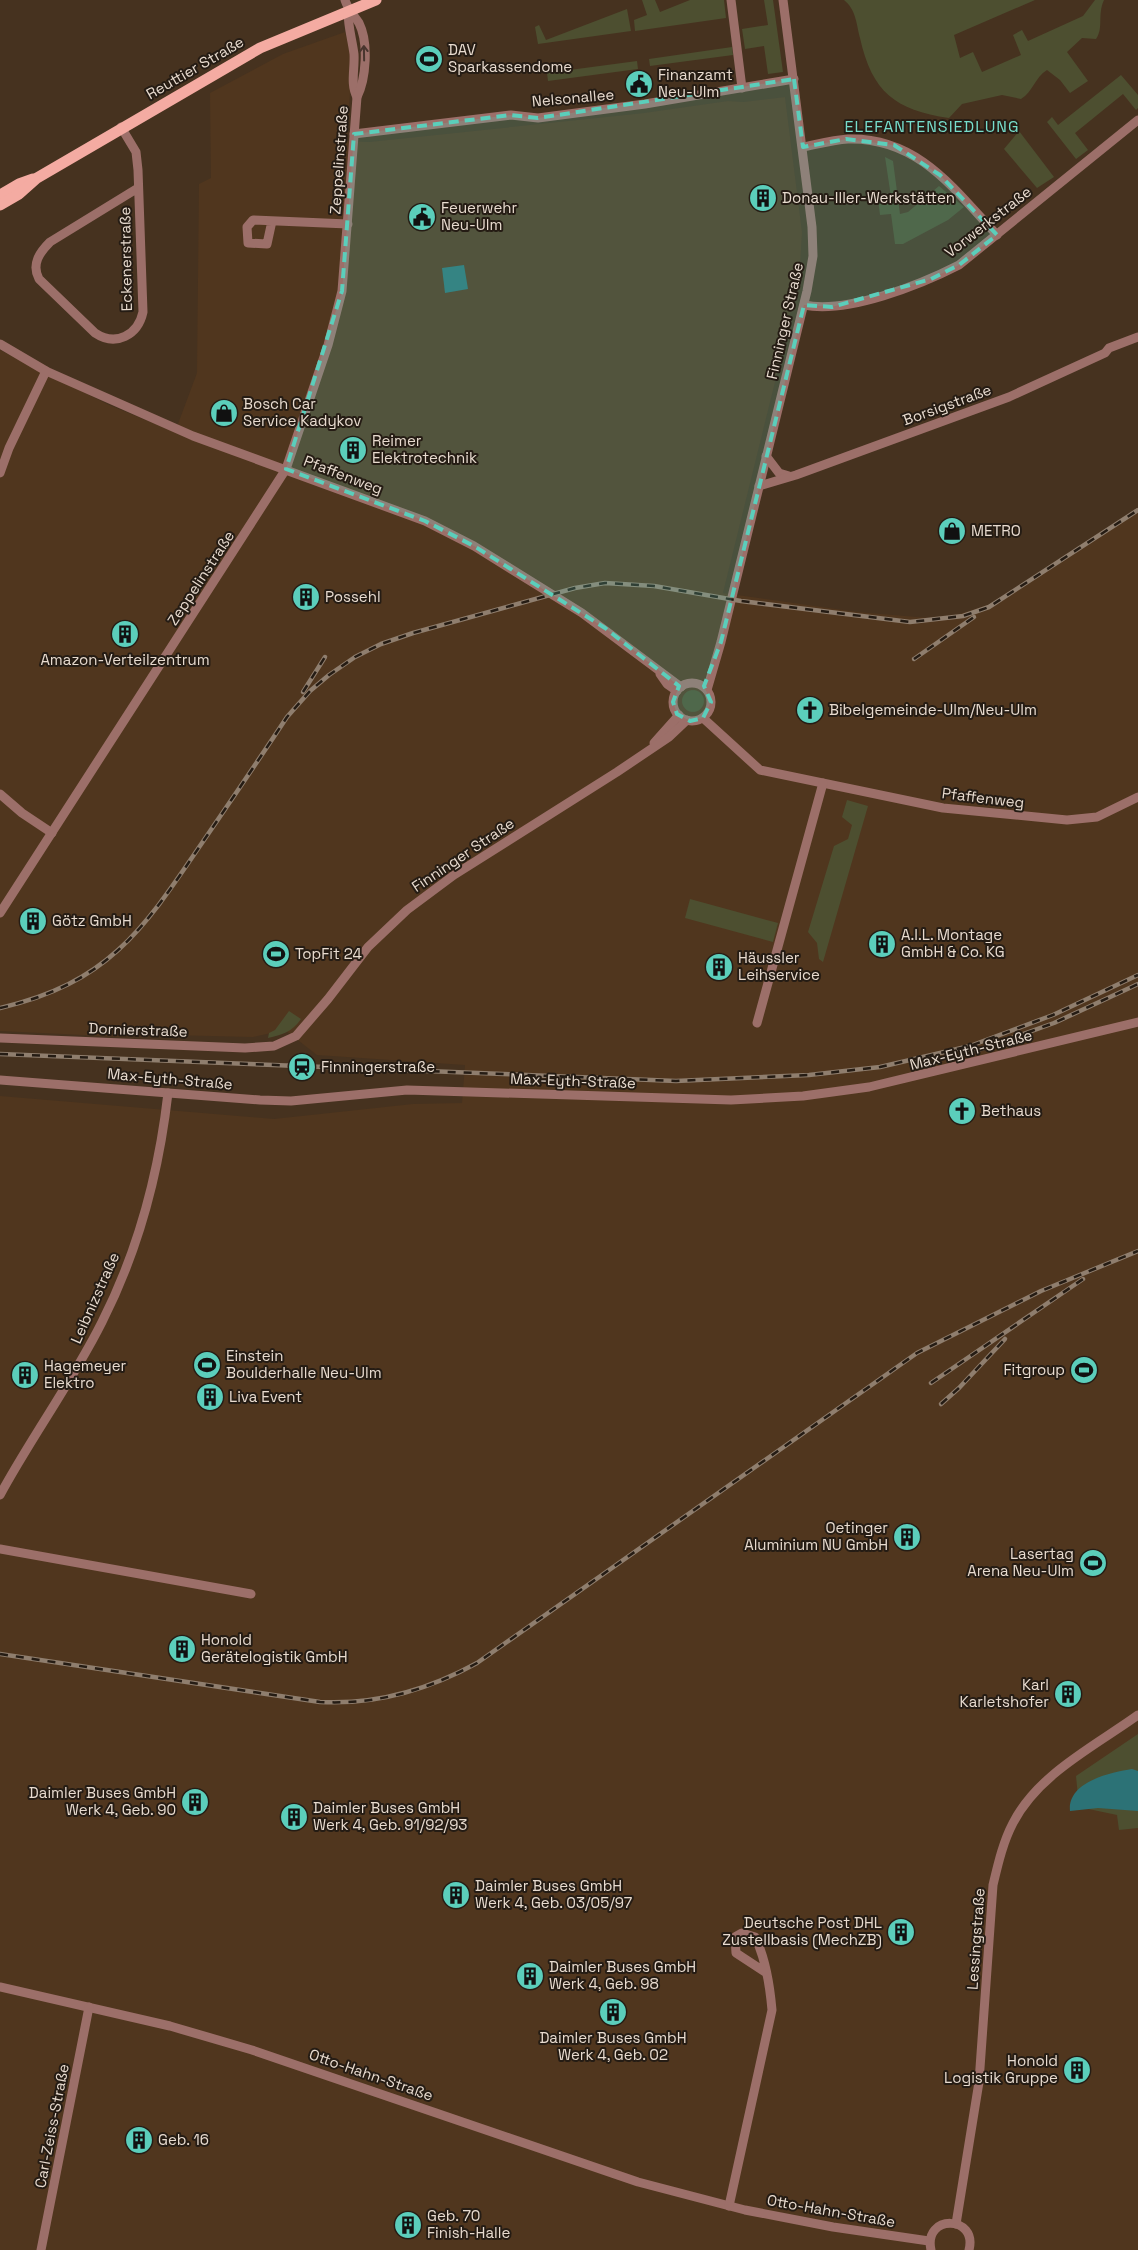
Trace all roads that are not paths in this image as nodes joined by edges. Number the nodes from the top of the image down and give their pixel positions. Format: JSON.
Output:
{"nodes":[{"id":1,"x":376,"y":0,"type":"edge"},
{"id":2,"x":731,"y":0,"type":"edge"},
{"id":3,"x":783,"y":0,"type":"edge"},
{"id":4,"x":347,"y":6,"type":"edge"},
{"id":5,"x":794,"y":79,"type":"junction"},
{"id":6,"x":742,"y":88,"type":"junction"},
{"id":7,"x":1138,"y":120,"type":"edge"},
{"id":8,"x":121,"y":127,"type":"junction"},
{"id":9,"x":354,"y":134,"type":"junction"},
{"id":10,"x":803,"y":147,"type":"junction"},
{"id":11,"x":37,"y":178,"type":"junction"},
{"id":12,"x":138,"y":188,"type":"junction"},
{"id":13,"x":0,"y":195,"type":"edge"},
{"id":14,"x":0,"y":205,"type":"edge"},
{"id":15,"x":272,"y":221,"type":"dead end"},
{"id":16,"x":348,"y":224,"type":"junction"},
{"id":17,"x":997,"y":234,"type":"junction"},
{"id":18,"x":804,"y":305,"type":"junction"},
{"id":19,"x":1138,"y":337,"type":"edge"},
{"id":20,"x":1138,"y":343,"type":"edge"},
{"id":21,"x":0,"y":344,"type":"edge"},
{"id":22,"x":1105,"y":353,"type":"junction"},
{"id":23,"x":46,"y":370,"type":"junction"},
{"id":24,"x":766,"y":456,"type":"junction"},
{"id":25,"x":286,"y":469,"type":"junction"},
{"id":26,"x":0,"y":473,"type":"edge"},
{"id":27,"x":796,"y":475,"type":"junction"},
{"id":28,"x":759,"y":486,"type":"junction"},
{"id":29,"x":705,"y":688,"type":"junction"},
{"id":30,"x":678,"y":689,"type":"junction"},
{"id":31,"x":705,"y":715,"type":"junction"},
{"id":32,"x":683,"y":718,"type":"junction"},
{"id":33,"x":823,"y":783,"type":"junction"},
{"id":34,"x":0,"y":794,"type":"edge"},
{"id":35,"x":1138,"y":797,"type":"edge"},
{"id":36,"x":52,"y":832,"type":"junction"},
{"id":37,"x":0,"y":913,"type":"edge"},
{"id":38,"x":1138,"y":1022,"type":"edge"},
{"id":39,"x":757,"y":1023,"type":"dead end"},
{"id":40,"x":0,"y":1038,"type":"edge"},
{"id":41,"x":274,"y":1046,"type":"joint"},
{"id":42,"x":0,"y":1080,"type":"edge"},
{"id":43,"x":168,"y":1093,"type":"junction"},
{"id":44,"x":0,"y":1495,"type":"edge"},
{"id":45,"x":0,"y":1549,"type":"edge"},
{"id":46,"x":251,"y":1594,"type":"dead end"},
{"id":47,"x":1138,"y":1715,"type":"edge"},
{"id":48,"x":765,"y":1972,"type":"dead end"},
{"id":49,"x":0,"y":1987,"type":"edge"},
{"id":50,"x":89,"y":2006,"type":"junction"},
{"id":51,"x":729,"y":2206,"type":"junction"},
{"id":52,"x":956,"y":2224,"type":"junction"},
{"id":53,"x":930,"y":2246,"type":"edge"},
{"id":54,"x":42,"y":2250,"type":"edge"},
{"id":55,"x":969,"y":2250,"type":"edge"}],
"edges":[{"from":1,"to":4,"type":"main road","name":"Reuttier Straße"},
{"from":2,"to":6,"type":"street"},
{"from":3,"to":5,"type":"street","name":"Finninger Straße"},
{"from":4,"to":8,"type":"main road","name":"Reuttier Straße"},
{"from":4,"to":9,"type":"street","name":"Zeppelinstraße"},
{"from":5,"to":6,"type":"street","name":"Nelsonallee"},
{"from":5,"to":10,"type":"street","name":"Finninger Straße"},
{"from":6,"to":9,"type":"street","name":"Nelsonallee"},
{"from":7,"to":17,"type":"street","name":"Vorwerkstraße"},
{"from":8,"to":11,"type":"main road","name":"Reuttier Straße"},
{"from":8,"to":12,"type":"street","name":"Eckenerstraße"},
{"from":9,"to":16,"type":"street","name":"Zeppelinstraße"},
{"from":10,"to":17,"type":"street"},
{"from":10,"to":18,"type":"street","name":"Finninger Straße"},
{"from":11,"to":13,"type":"main road","name":"Reuttier Straße"},
{"from":11,"to":14,"type":"main road","name":"Reuttier Straße"},
{"from":12,"to":12,"type":"street","name":"Eckenerstraße"},
{"from":15,"to":16,"type":"street","name":"Zeppelinstraße"},
{"from":16,"to":25,"type":"street","name":"Zeppelinstraße"},
{"from":17,"to":18,"type":"street","name":"Vorwerkstraße"},
{"from":18,"to":24,"type":"street","name":"Finninger Straße"},
{"from":19,"to":22,"type":"street","name":"Borsigstraße"},
{"from":20,"to":22,"type":"street","name":"Borsigstraße"},
{"from":21,"to":23,"type":"street","name":"Pfaffenweg"},
{"from":22,"to":27,"type":"street","name":"Borsigstraße"},
{"from":23,"to":25,"type":"street","name":"Pfaffenweg"},
{"from":23,"to":26,"type":"street"},
{"from":24,"to":27,"type":"street"},
{"from":24,"to":28,"type":"street","name":"Finninger Straße"},
{"from":25,"to":30,"type":"street","name":"Pfaffenweg"},
{"from":25,"to":36,"type":"street","name":"Zeppelinstraße"},
{"from":27,"to":28,"type":"street","name":"Borsigstraße"},
{"from":28,"to":29,"type":"street","name":"Finninger Straße"},
{"from":29,"to":30,"type":"street"},
{"from":29,"to":31,"type":"street","name":"Finninger Straße"},
{"from":30,"to":32,"type":"street"},
{"from":31,"to":32,"type":"street"},
{"from":31,"to":33,"type":"street","name":"Pfaffenweg"},
{"from":32,"to":41,"type":"street","name":"Finninger Straße"},
{"from":33,"to":35,"type":"street","name":"Pfaffenweg"},
{"from":33,"to":39,"type":"street"},
{"from":34,"to":36,"type":"street"},
{"from":36,"to":37,"type":"street","name":"Zeppelinstraße"},
{"from":38,"to":43,"type":"street","name":"Max-Eyth-Straße"},
{"from":40,"to":41,"type":"street","name":"Dornierstraße"},
{"from":42,"to":43,"type":"street","name":"Max-Eyth-Straße"},
{"from":43,"to":44,"type":"street","name":"Leibnizstraße"},
{"from":45,"to":46,"type":"street"},
{"from":47,"to":52,"type":"street","name":"Lessingstraße"},
{"from":48,"to":51,"type":"street"},
{"from":49,"to":50,"type":"street","name":"Otto-Hahn-Straße"},
{"from":50,"to":51,"type":"street","name":"Otto-Hahn-Straße"},
{"from":50,"to":54,"type":"street","name":"Carl-Zeiss-Straße"},
{"from":51,"to":53,"type":"street","name":"Otto-Hahn-Straße"},
{"from":52,"to":53,"type":"street"},
{"from":52,"to":55,"type":"street"}]}
